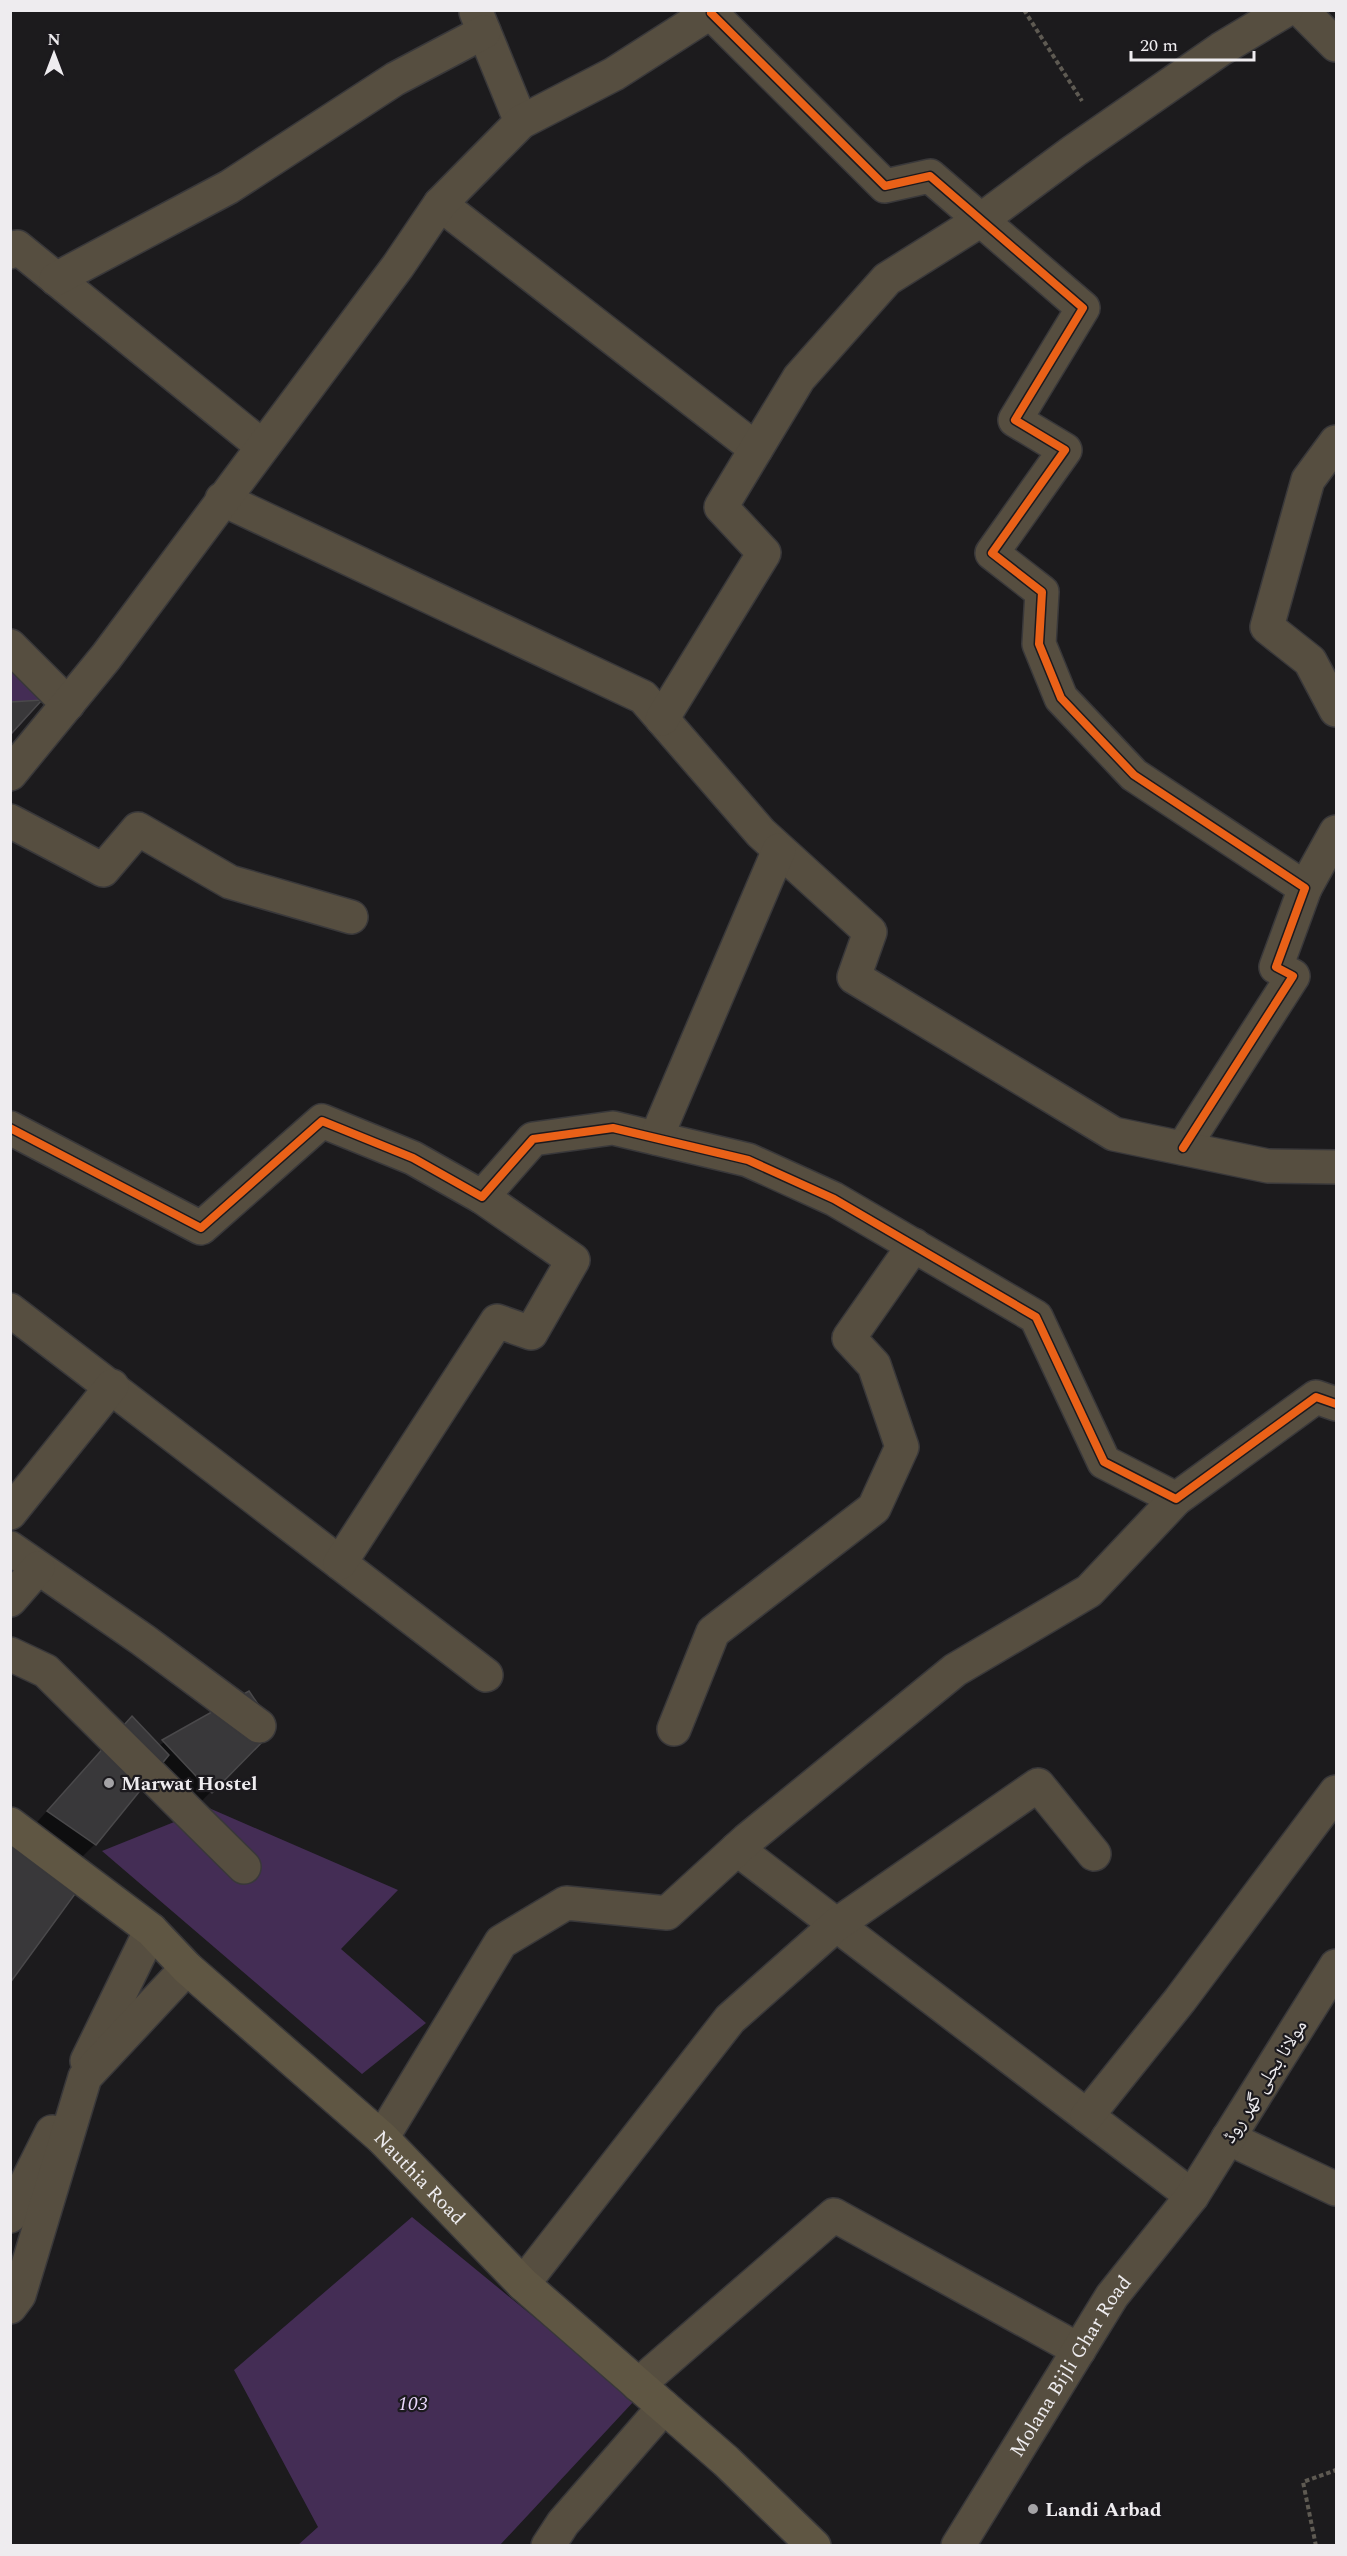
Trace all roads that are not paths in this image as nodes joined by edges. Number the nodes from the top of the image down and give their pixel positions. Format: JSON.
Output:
{"nodes":[{"id":1,"x":1286,"y":10,"type":"edge"},
{"id":2,"x":1301,"y":10,"type":"edge"},
{"id":3,"x":713,"y":12,"type":"edge"},
{"id":4,"x":479,"y":21,"type":"edge"},
{"id":5,"x":1336,"y":45,"type":"edge"},
{"id":6,"x":521,"y":122,"type":"junction"},
{"id":7,"x":440,"y":204,"type":"junction"},
{"id":8,"x":981,"y":220,"type":"junction"},
{"id":9,"x":10,"y":252,"type":"edge"},
{"id":10,"x":56,"y":279,"type":"junction"},
{"id":11,"x":1336,"y":442,"type":"edge"},
{"id":12,"x":262,"y":446,"type":"junction"},
{"id":13,"x":756,"y":449,"type":"junction"},
{"id":14,"x":222,"y":499,"type":"junction"},
{"id":15,"x":10,"y":646,"type":"edge"},
{"id":16,"x":68,"y":704,"type":"junction"},
{"id":17,"x":1336,"y":710,"type":"edge"},
{"id":18,"x":662,"y":719,"type":"junction"},
{"id":19,"x":10,"y":774,"type":"edge"},
{"id":20,"x":10,"y":821,"type":"edge"},
{"id":21,"x":1336,"y":832,"type":"edge"},
{"id":22,"x":779,"y":850,"type":"junction"},
{"id":23,"x":1305,"y":888,"type":"junction"},
{"id":24,"x":351,"y":917,"type":"dead end"},
{"id":25,"x":10,"y":1128,"type":"edge"},
{"id":26,"x":656,"y":1138,"type":"junction"},
{"id":27,"x":1183,"y":1148,"type":"junction"},
{"id":28,"x":1336,"y":1167,"type":"edge"},
{"id":29,"x":482,"y":1197,"type":"junction"},
{"id":30,"x":914,"y":1245,"type":"junction"},
{"id":31,"x":10,"y":1310,"type":"edge"},
{"id":32,"x":112,"y":1386,"type":"junction"},
{"id":33,"x":1336,"y":1404,"type":"edge"},
{"id":34,"x":1176,"y":1499,"type":"junction"},
{"id":35,"x":10,"y":1513,"type":"edge"},
{"id":36,"x":10,"y":1548,"type":"edge"},
{"id":37,"x":340,"y":1563,"type":"junction"},
{"id":38,"x":38,"y":1568,"type":"junction"},
{"id":39,"x":10,"y":1600,"type":"edge"},
{"id":40,"x":10,"y":1654,"type":"edge"},
{"id":41,"x":486,"y":1675,"type":"dead end"},
{"id":42,"x":259,"y":1726,"type":"dead end"},
{"id":43,"x":674,"y":1729,"type":"dead end"},
{"id":44,"x":1336,"y":1792,"type":"edge"},
{"id":45,"x":10,"y":1824,"type":"edge"},
{"id":46,"x":737,"y":1849,"type":"junction"},
{"id":47,"x":1094,"y":1854,"type":"dead end"},
{"id":48,"x":244,"y":1867,"type":"dead end"},
{"id":49,"x":836,"y":1925,"type":"junction"},
{"id":50,"x":151,"y":1930,"type":"junction"},
{"id":51,"x":1336,"y":1966,"type":"edge"},
{"id":52,"x":187,"y":1968,"type":"junction"},
{"id":53,"x":1086,"y":2116,"type":"junction"},
{"id":54,"x":382,"y":2138,"type":"junction"},
{"id":55,"x":1228,"y":2138,"type":"junction"},
{"id":56,"x":1336,"y":2189,"type":"edge"},
{"id":57,"x":1192,"y":2196,"type":"junction"},
{"id":58,"x":10,"y":2216,"type":"edge"},
{"id":59,"x":523,"y":2284,"type":"junction"},
{"id":60,"x":10,"y":2307,"type":"edge"},
{"id":61,"x":1079,"y":2350,"type":"junction"},
{"id":62,"x":638,"y":2385,"type":"junction"},
{"id":63,"x":664,"y":2407,"type":"junction"},
{"id":64,"x":548,"y":2546,"type":"edge"},
{"id":65,"x":814,"y":2546,"type":"edge"},
{"id":66,"x":958,"y":2546,"type":"edge"}],
"edges":[{"from":1,"to":8,"type":"street"},
{"from":2,"to":5,"type":"street"},
{"from":3,"to":6,"type":"street"},
{"from":3,"to":8,"type":"street"},
{"from":4,"to":6,"type":"street"},
{"from":4,"to":10,"type":"street"},
{"from":6,"to":7,"type":"street"},
{"from":7,"to":12,"type":"street"},
{"from":7,"to":13,"type":"street"},
{"from":8,"to":13,"type":"street"},
{"from":8,"to":23,"type":"street"},
{"from":9,"to":10,"type":"street"},
{"from":10,"to":12,"type":"street"},
{"from":11,"to":17,"type":"street"},
{"from":12,"to":14,"type":"street"},
{"from":13,"to":18,"type":"street"},
{"from":14,"to":16,"type":"street"},
{"from":14,"to":18,"type":"street"},
{"from":15,"to":16,"type":"street"},
{"from":16,"to":19,"type":"street"},
{"from":18,"to":22,"type":"street"},
{"from":20,"to":24,"type":"street"},
{"from":21,"to":23,"type":"street"},
{"from":22,"to":26,"type":"street"},
{"from":22,"to":27,"type":"street"},
{"from":23,"to":27,"type":"street"},
{"from":25,"to":29,"type":"street"},
{"from":26,"to":29,"type":"street"},
{"from":26,"to":30,"type":"street"},
{"from":27,"to":28,"type":"street"},
{"from":29,"to":37,"type":"street"},
{"from":30,"to":34,"type":"street"},
{"from":30,"to":43,"type":"street"},
{"from":31,"to":32,"type":"street"},
{"from":32,"to":35,"type":"street"},
{"from":32,"to":37,"type":"street"},
{"from":33,"to":34,"type":"street"},
{"from":34,"to":46,"type":"street"},
{"from":36,"to":38,"type":"street"},
{"from":37,"to":41,"type":"street"},
{"from":38,"to":39,"type":"street"},
{"from":38,"to":42,"type":"street"},
{"from":40,"to":48,"type":"street"},
{"from":44,"to":53,"type":"street"},
{"from":45,"to":50,"type":"main road","name":"Nauthia Road"},
{"from":46,"to":49,"type":"street"},
{"from":46,"to":54,"type":"street"},
{"from":47,"to":49,"type":"street"},
{"from":49,"to":53,"type":"street"},
{"from":49,"to":59,"type":"street"},
{"from":50,"to":52,"type":"main road","name":"Nauthia Road"},
{"from":50,"to":58,"type":"street"},
{"from":51,"to":55,"type":"street","name":"مولانا بجلی گھر روڈ"},
{"from":52,"to":54,"type":"main road","name":"Nauthia Road"},
{"from":52,"to":60,"type":"street"},
{"from":53,"to":57,"type":"street"},
{"from":54,"to":59,"type":"main road","name":"Nauthia Road"},
{"from":55,"to":56,"type":"street"},
{"from":55,"to":57,"type":"street","name":"مولانا بجلی گھر روڈ"},
{"from":57,"to":61,"type":"street","name":"Molana Bijli Ghar Road"},
{"from":59,"to":62,"type":"main road","name":"Nauthia Road"},
{"from":61,"to":62,"type":"street"},
{"from":61,"to":66,"type":"street","name":"Molana Bijli Ghar Road"},
{"from":62,"to":63,"type":"main road","name":"Nauthia Road"},
{"from":63,"to":64,"type":"street"},
{"from":63,"to":65,"type":"main road","name":"Nauthia Road"}]}
